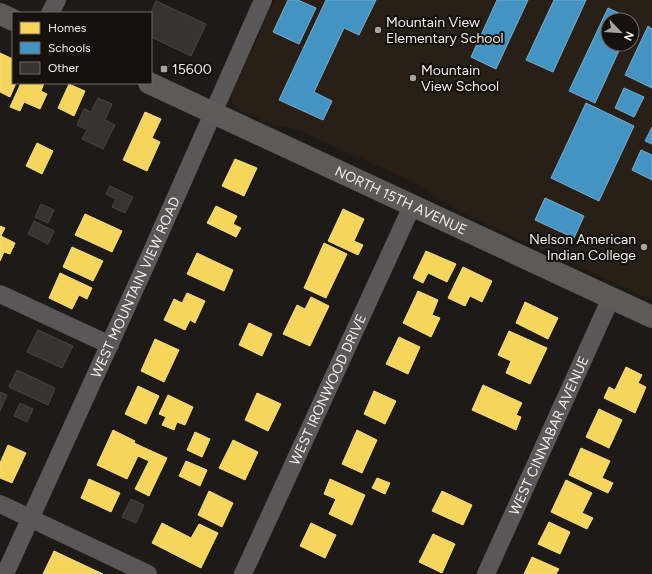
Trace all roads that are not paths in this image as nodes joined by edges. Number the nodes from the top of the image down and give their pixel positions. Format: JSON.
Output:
{"nodes":[{"id":1,"x":57,"y":0,"type":"edge"},
{"id":2,"x":262,"y":0,"type":"edge"},
{"id":3,"x":51,"y":12,"type":"edge"},
{"id":4,"x":0,"y":14,"type":"edge"},
{"id":5,"x":12,"y":20,"type":"edge"},
{"id":6,"x":151,"y":84,"type":"edge"},
{"id":7,"x":213,"y":112,"type":"junction"},
{"id":8,"x":412,"y":206,"type":"junction"},
{"id":9,"x":0,"y":294,"type":"edge"},
{"id":10,"x":611,"y":298,"type":"junction"},
{"id":11,"x":652,"y":317,"type":"edge"},
{"id":12,"x":110,"y":345,"type":"junction"},
{"id":13,"x":0,"y":504,"type":"edge"},
{"id":14,"x":30,"y":518,"type":"junction"},
{"id":15,"x":5,"y":574,"type":"edge"},
{"id":16,"x":148,"y":574,"type":"edge"},
{"id":17,"x":243,"y":574,"type":"edge"},
{"id":18,"x":486,"y":574,"type":"edge"}],
"edges":[{"from":1,"to":3,"type":"street"},
{"from":2,"to":7,"type":"street","name":"WEST MOUNTAIN VIEW ROAD"},
{"from":4,"to":5,"type":"street"},
{"from":6,"to":7,"type":"street","name":"NORTH 15TH AVENUE"},
{"from":7,"to":8,"type":"street","name":"NORTH 15TH AVENUE"},
{"from":7,"to":12,"type":"street","name":"WEST MOUNTAIN VIEW ROAD"},
{"from":8,"to":10,"type":"street","name":"NORTH 15TH AVENUE"},
{"from":8,"to":17,"type":"street","name":"WEST IRONWOOD DRIVE"},
{"from":9,"to":12,"type":"street"},
{"from":10,"to":11,"type":"street","name":"NORTH 15TH AVENUE"},
{"from":10,"to":18,"type":"street","name":"WEST CINNABAR AVENUE"},
{"from":12,"to":14,"type":"street","name":"WEST MOUNTAIN VIEW ROAD"},
{"from":13,"to":14,"type":"street"},
{"from":14,"to":15,"type":"street","name":"WEST MOUNTAIN VIEW ROAD"},
{"from":14,"to":16,"type":"street"}]}
